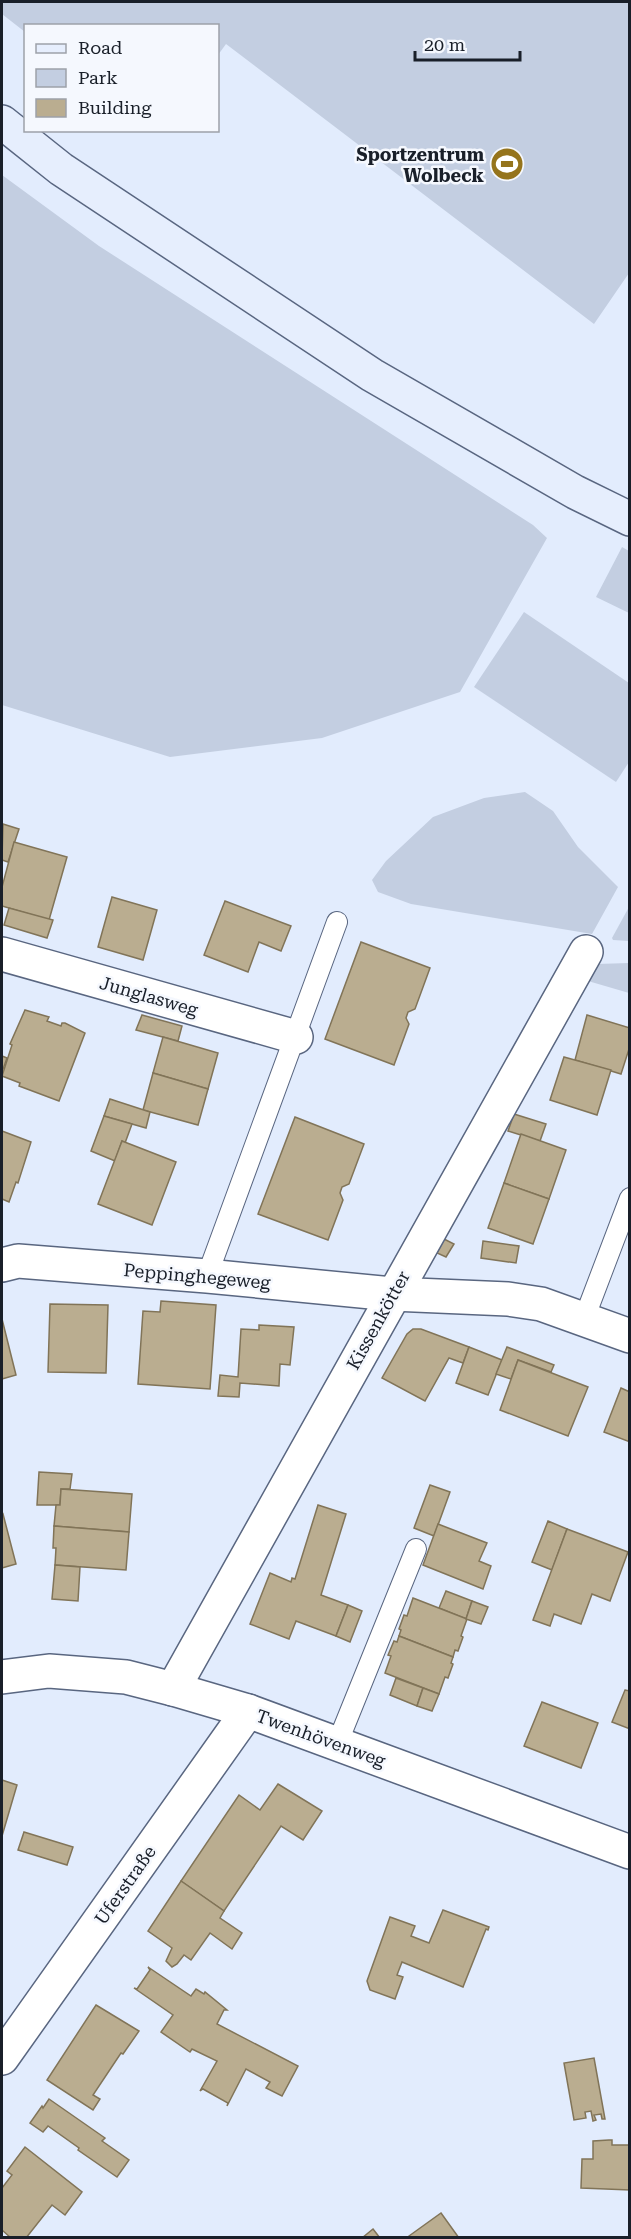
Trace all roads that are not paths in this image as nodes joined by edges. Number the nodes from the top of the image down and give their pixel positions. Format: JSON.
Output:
{"nodes":[{"id":1,"x":2,"y":122,"type":"edge"},
{"id":2,"x":630,"y":519,"type":"edge"},
{"id":3,"x":337,"y":922,"type":"dead end"},
{"id":4,"x":586,"y":952,"type":"dead end"},
{"id":5,"x":2,"y":954,"type":"edge"},
{"id":6,"x":296,"y":1038,"type":"junction"},
{"id":7,"x":630,"y":1198,"type":"edge"},
{"id":8,"x":2,"y":1265,"type":"edge"},
{"id":9,"x":207,"y":1276,"type":"junction"},
{"id":10,"x":392,"y":1294,"type":"junction"},
{"id":11,"x":584,"y":1319,"type":"junction"},
{"id":12,"x":630,"y":1336,"type":"edge"},
{"id":13,"x":416,"y":1549,"type":"dead end"},
{"id":14,"x":2,"y":1677,"type":"edge"},
{"id":15,"x":173,"y":1689,"type":"junction"},
{"id":16,"x":248,"y":1712,"type":"junction"},
{"id":17,"x":337,"y":1744,"type":"junction"},
{"id":18,"x":630,"y":1852,"type":"edge"},
{"id":19,"x":2,"y":2058,"type":"edge"}],
"edges":[{"from":1,"to":2,"type":"main road"},
{"from":3,"to":6,"type":"lane"},
{"from":4,"to":10,"type":"street","name":"Kissenkötter"},
{"from":5,"to":6,"type":"street","name":"Junglasweg"},
{"from":6,"to":9,"type":"lane"},
{"from":7,"to":11,"type":"lane"},
{"from":8,"to":9,"type":"street","name":"Peppinghegeweg"},
{"from":9,"to":10,"type":"street","name":"Peppinghegeweg"},
{"from":10,"to":11,"type":"street","name":"Peppinghegeweg"},
{"from":10,"to":15,"type":"street","name":"Kissenkötter"},
{"from":11,"to":12,"type":"street","name":"Peppinghegeweg"},
{"from":13,"to":17,"type":"lane"},
{"from":14,"to":15,"type":"street","name":"Twenhövenweg"},
{"from":15,"to":16,"type":"street","name":"Twenhövenweg"},
{"from":16,"to":17,"type":"street","name":"Twenhövenweg"},
{"from":16,"to":19,"type":"street","name":"Uferstraße"},
{"from":17,"to":18,"type":"street","name":"Twenhövenweg"}]}
